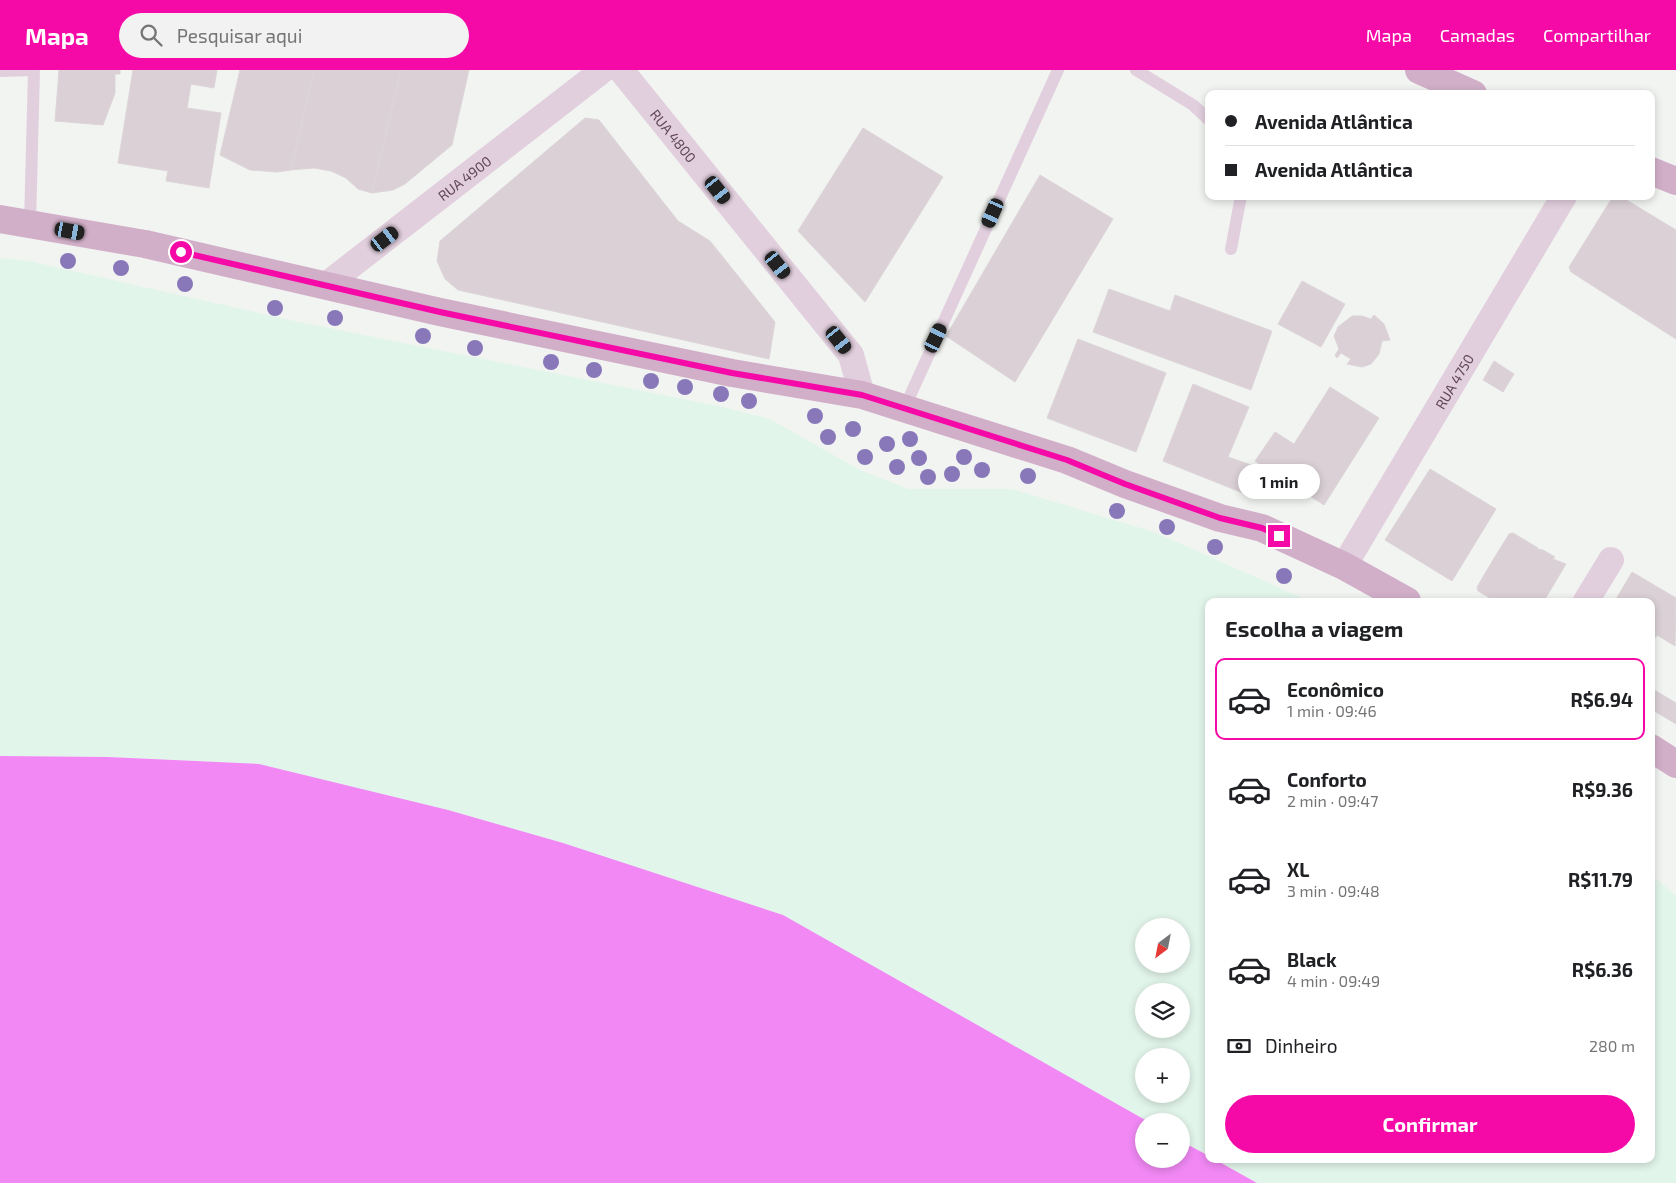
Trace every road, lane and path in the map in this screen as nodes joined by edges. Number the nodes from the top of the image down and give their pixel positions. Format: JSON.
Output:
{"nodes":[{"id":1,"x":34,"y":70,"type":"edge"},
{"id":2,"x":603,"y":70,"type":"edge"},
{"id":3,"x":621,"y":70,"type":"edge"},
{"id":4,"x":1058,"y":70,"type":"edge"},
{"id":5,"x":1136,"y":70,"type":"edge"},
{"id":6,"x":1419,"y":70,"type":"edge"},
{"id":7,"x":0,"y":71,"type":"edge"},
{"id":8,"x":1465,"y":90,"type":"edge"},
{"id":9,"x":1205,"y":116,"type":"edge"},
{"id":10,"x":1655,"y":173,"type":"edge"},
{"id":11,"x":1676,"y":181,"type":"edge"},
{"id":12,"x":1239,"y":200,"type":"edge"},
{"id":13,"x":1562,"y":200,"type":"edge"},
{"id":14,"x":0,"y":219,"type":"edge"},
{"id":15,"x":30,"y":224,"type":"junction"},
{"id":16,"x":1230,"y":249,"type":"dead end"},
{"id":17,"x":326,"y":285,"type":"junction"},
{"id":18,"x":862,"y":395,"type":"junction"},
{"id":19,"x":904,"y":409,"type":"junction"},
{"id":20,"x":1611,"y":560,"type":"dead end"},
{"id":21,"x":1344,"y":566,"type":"junction"},
{"id":22,"x":1402,"y":598,"type":"edge"},
{"id":23,"x":1588,"y":598,"type":"edge"},
{"id":24,"x":1655,"y":751,"type":"edge"},
{"id":25,"x":1676,"y":764,"type":"edge"}],
"edges":[{"from":1,"to":7,"type":"lane"},
{"from":1,"to":15,"type":"lane"},
{"from":2,"to":17,"type":"street","name":"RUA 4900"},
{"from":3,"to":18,"type":"street","name":"RUA 4800"},
{"from":4,"to":19,"type":"lane"},
{"from":5,"to":9,"type":"lane"},
{"from":6,"to":8,"type":"main road"},
{"from":10,"to":11,"type":"main road"},
{"from":12,"to":16,"type":"lane"},
{"from":13,"to":21,"type":"street","name":"RUA 4750"},
{"from":14,"to":15,"type":"main road"},
{"from":15,"to":17,"type":"main road"},
{"from":17,"to":18,"type":"main road"},
{"from":18,"to":19,"type":"main road"},
{"from":19,"to":21,"type":"main road"},
{"from":20,"to":23,"type":"street"},
{"from":21,"to":22,"type":"main road"},
{"from":24,"to":25,"type":"main road"}]}
